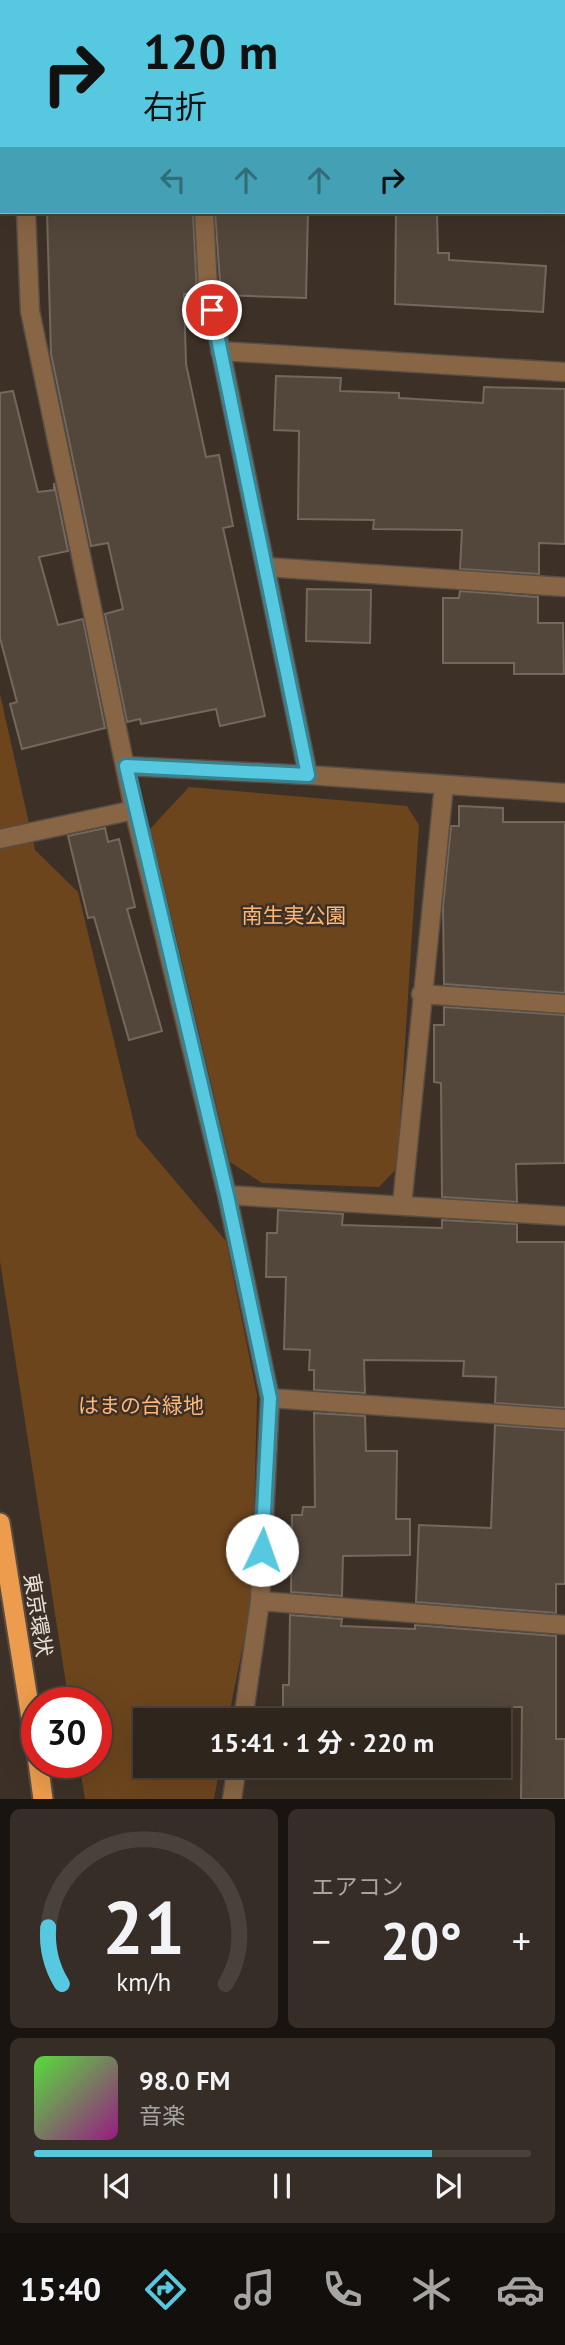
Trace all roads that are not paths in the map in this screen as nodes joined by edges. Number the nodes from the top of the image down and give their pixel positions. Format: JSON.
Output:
{"nodes":[{"id":1,"x":26,"y":214,"type":"edge"},
{"id":2,"x":204,"y":214,"type":"edge"},
{"id":3,"x":220,"y":351,"type":"junction"},
{"id":4,"x":565,"y":372,"type":"edge"},
{"id":5,"x":266,"y":567,"type":"junction"},
{"id":6,"x":565,"y":587,"type":"edge"},
{"id":7,"x":126,"y":766,"type":"junction"},
{"id":8,"x":308,"y":775,"type":"junction"},
{"id":9,"x":444,"y":785,"type":"junction"},
{"id":10,"x":565,"y":793,"type":"edge"},
{"id":11,"x":134,"y":810,"type":"junction"},
{"id":12,"x":0,"y":839,"type":"edge"},
{"id":13,"x":421,"y":994,"type":"junction"},
{"id":14,"x":565,"y":1004,"type":"edge"},
{"id":15,"x":227,"y":1195,"type":"junction"},
{"id":16,"x":402,"y":1205,"type":"junction"},
{"id":17,"x":565,"y":1216,"type":"edge"},
{"id":18,"x":270,"y":1398,"type":"junction"},
{"id":19,"x":565,"y":1419,"type":"edge"},
{"id":20,"x":0,"y":1524,"type":"edge"},
{"id":21,"x":260,"y":1601,"type":"junction"},
{"id":22,"x":565,"y":1625,"type":"edge"},
{"id":23,"x":26,"y":1687,"type":"edge"},
{"id":24,"x":245,"y":1708,"type":"edge"},
{"id":25,"x":40,"y":1778,"type":"edge"},
{"id":26,"x":235,"y":1778,"type":"edge"},
{"id":27,"x":43,"y":1799,"type":"edge"},
{"id":28,"x":232,"y":1799,"type":"edge"}],
"edges":[{"from":1,"to":7,"type":"street"},
{"from":2,"to":3,"type":"street"},
{"from":3,"to":4,"type":"street"},
{"from":3,"to":5,"type":"street"},
{"from":5,"to":6,"type":"street"},
{"from":5,"to":8,"type":"street"},
{"from":7,"to":8,"type":"street"},
{"from":7,"to":11,"type":"street"},
{"from":8,"to":9,"type":"street"},
{"from":9,"to":10,"type":"street"},
{"from":9,"to":13,"type":"street"},
{"from":11,"to":12,"type":"street"},
{"from":11,"to":15,"type":"street"},
{"from":13,"to":14,"type":"street"},
{"from":13,"to":16,"type":"street"},
{"from":15,"to":16,"type":"street"},
{"from":15,"to":18,"type":"street"},
{"from":16,"to":17,"type":"street"},
{"from":18,"to":19,"type":"street"},
{"from":18,"to":21,"type":"street"},
{"from":20,"to":23,"type":"highway","name":"東京環状"},
{"from":21,"to":22,"type":"street"},
{"from":21,"to":24,"type":"street"},
{"from":25,"to":27,"type":"highway"},
{"from":26,"to":28,"type":"street"}]}
